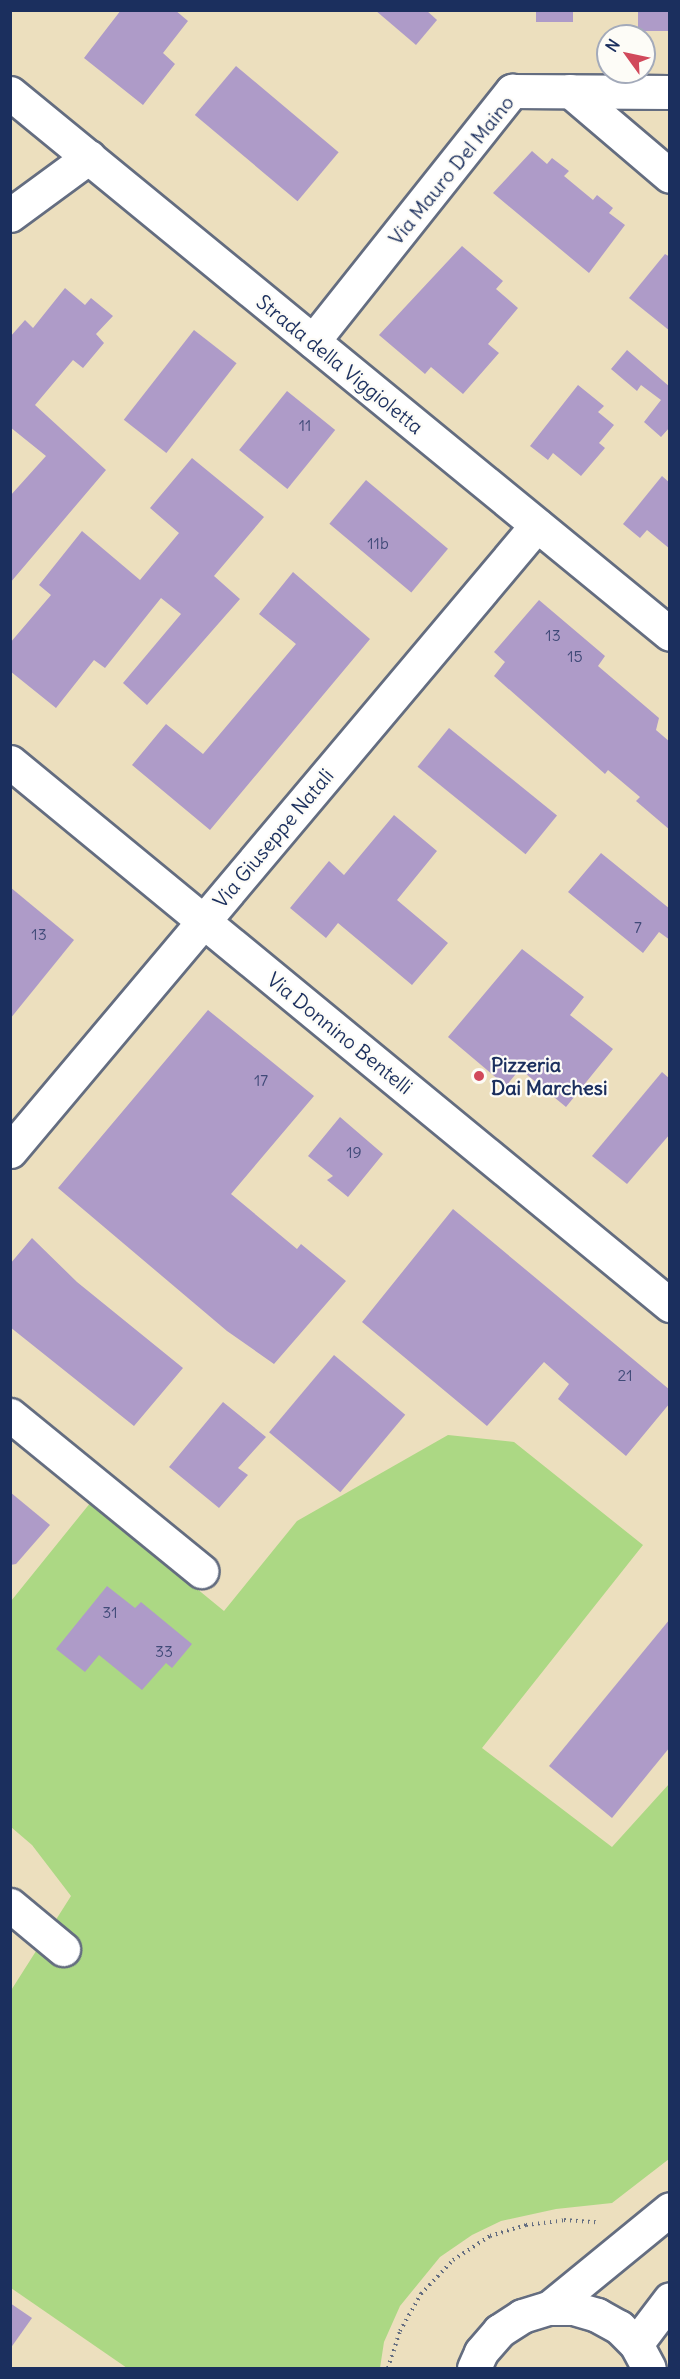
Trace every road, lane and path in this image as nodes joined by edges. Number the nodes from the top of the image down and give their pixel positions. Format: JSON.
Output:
{"nodes":[{"id":1,"x":570,"y":91,"type":"junction"},
{"id":2,"x":669,"y":92,"type":"edge"},
{"id":3,"x":10,"y":93,"type":"edge"},
{"id":4,"x":89,"y":157,"type":"junction"},
{"id":5,"x":669,"y":176,"type":"edge"},
{"id":6,"x":10,"y":215,"type":"edge"},
{"id":7,"x":313,"y":341,"type":"junction"},
{"id":8,"x":537,"y":525,"type":"junction"},
{"id":9,"x":669,"y":634,"type":"edge"},
{"id":10,"x":10,"y":762,"type":"edge"},
{"id":11,"x":203,"y":921,"type":"junction"},
{"id":12,"x":10,"y":1151,"type":"edge"},
{"id":13,"x":669,"y":1305,"type":"edge"},
{"id":14,"x":10,"y":1415,"type":"edge"},
{"id":15,"x":201,"y":1571,"type":"dead end"},
{"id":16,"x":10,"y":1905,"type":"edge"},
{"id":17,"x":63,"y":1950,"type":"dead end"},
{"id":18,"x":669,"y":2209,"type":"edge"},
{"id":19,"x":602,"y":2224,"type":"dead end"},
{"id":20,"x":669,"y":2299,"type":"edge"},
{"id":21,"x":549,"y":2308,"type":"junction"},
{"id":22,"x":646,"y":2362,"type":"edge"},
{"id":23,"x":388,"y":2368,"type":"edge"},
{"id":24,"x":474,"y":2368,"type":"edge"}],
"edges":[{"from":1,"to":2,"type":"street","name":"Via Mauro Del Maino"},
{"from":1,"to":5,"type":"street"},
{"from":1,"to":7,"type":"street","name":"Via Mauro Del Maino"},
{"from":3,"to":4,"type":"street","name":"Strada della Viggioletta"},
{"from":4,"to":6,"type":"street"},
{"from":4,"to":7,"type":"street","name":"Strada della Viggioletta"},
{"from":7,"to":8,"type":"street","name":"Strada della Viggioletta"},
{"from":8,"to":9,"type":"street","name":"Strada della Viggioletta"},
{"from":8,"to":11,"type":"street","name":"Via Giuseppe Natali"},
{"from":10,"to":11,"type":"street","name":"Via Donnino Bentelli"},
{"from":11,"to":12,"type":"street","name":"Via Giuseppe Natali"},
{"from":11,"to":13,"type":"street","name":"Via Donnino Bentelli"},
{"from":14,"to":15,"type":"street"},
{"from":16,"to":17,"type":"street"},
{"from":18,"to":21,"type":"street"},
{"from":19,"to":23,"type":"path"},
{"from":20,"to":22,"type":"street"},
{"from":21,"to":22,"type":"street"},
{"from":21,"to":24,"type":"street"}]}
